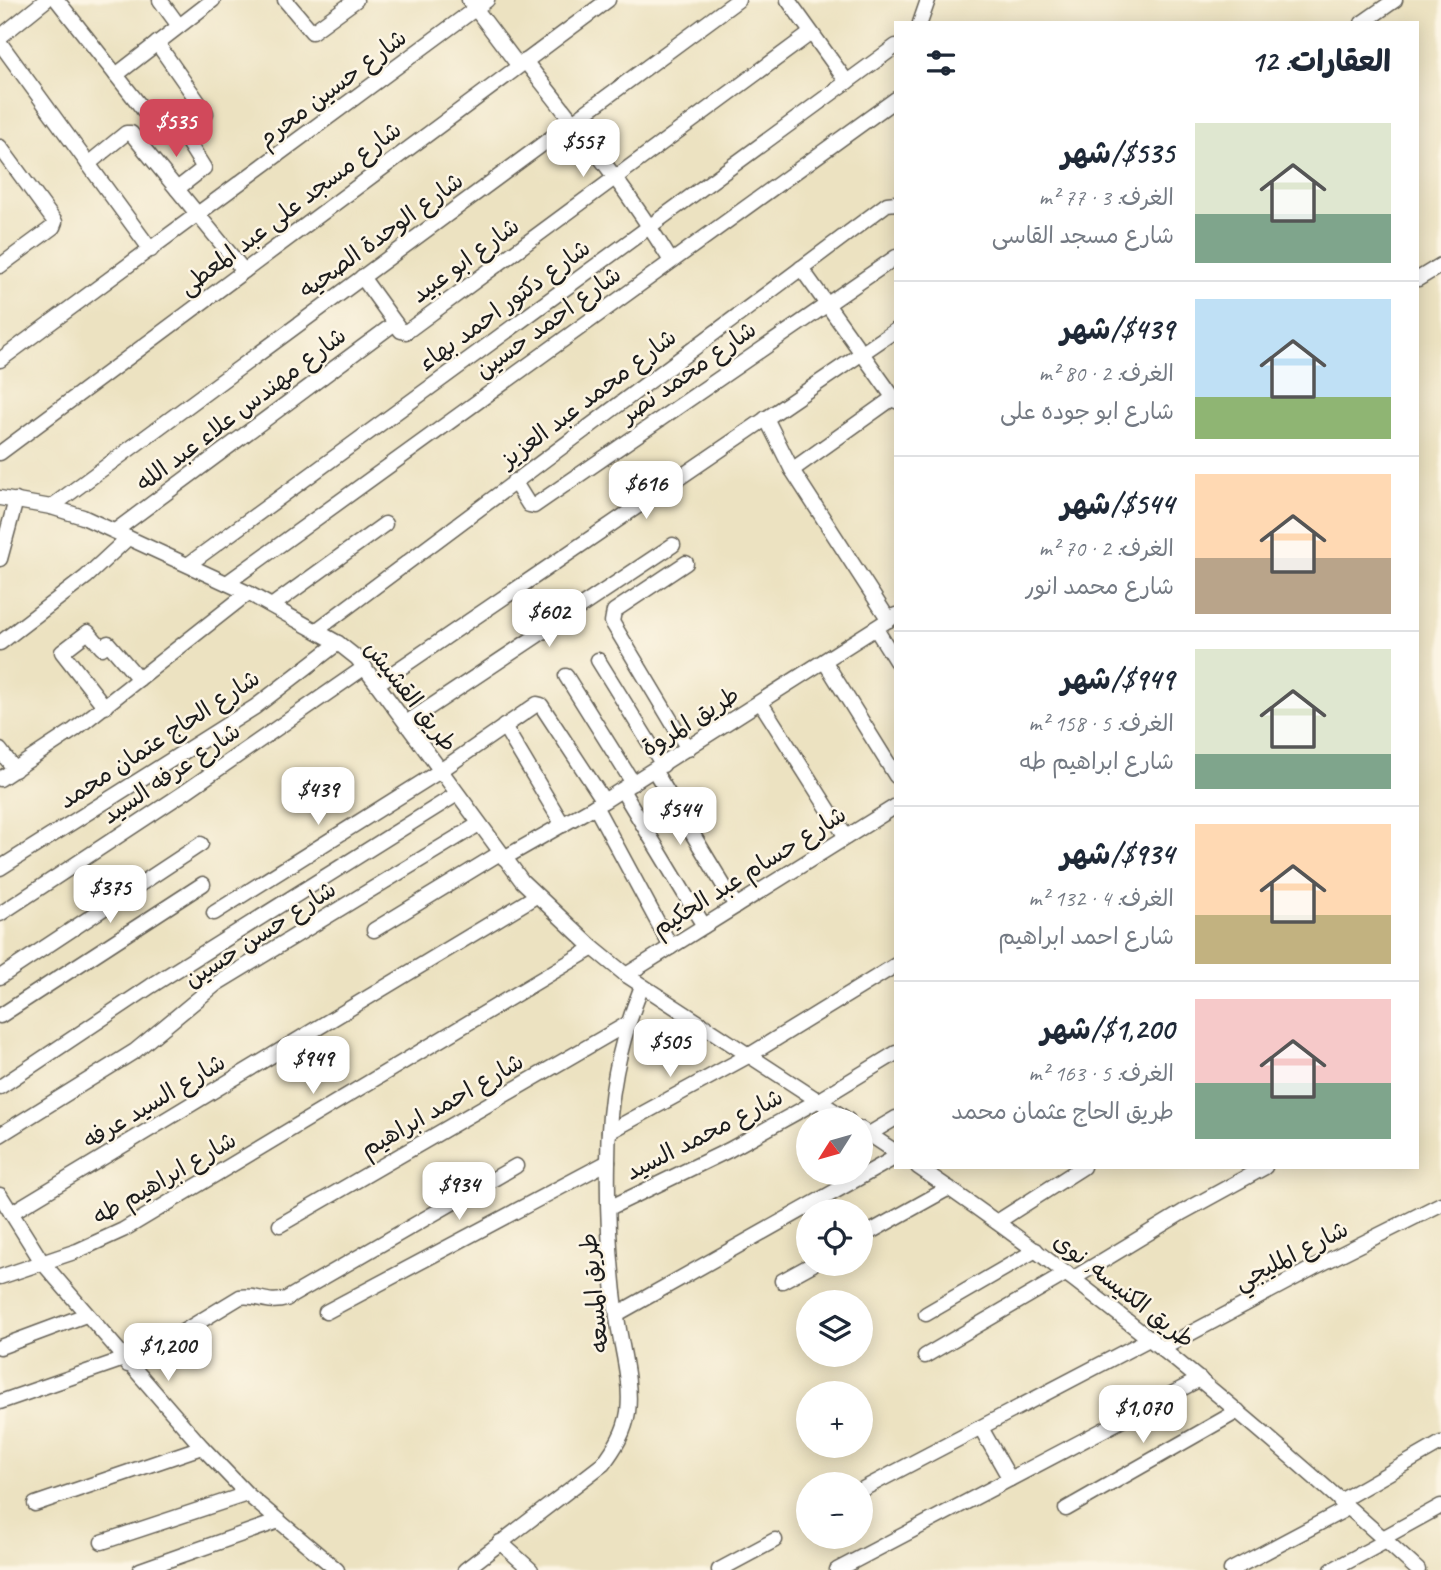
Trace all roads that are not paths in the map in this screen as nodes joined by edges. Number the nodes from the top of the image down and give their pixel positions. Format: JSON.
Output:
{"nodes":[{"id":1,"x":46,"y":0,"type":"edge"},
{"id":2,"x":57,"y":0,"type":"edge"},
{"id":3,"x":160,"y":0,"type":"edge"},
{"id":4,"x":213,"y":0,"type":"edge"},
{"id":5,"x":285,"y":0,"type":"edge"},
{"id":6,"x":356,"y":0,"type":"edge"},
{"id":7,"x":608,"y":0,"type":"edge"},
{"id":8,"x":738,"y":0,"type":"edge"},
{"id":9,"x":788,"y":0,"type":"edge"},
{"id":10,"x":928,"y":0,"type":"edge"},
{"id":11,"x":1395,"y":0,"type":"edge"},
{"id":12,"x":477,"y":3,"type":"edge"},
{"id":13,"x":921,"y":21,"type":"edge"},
{"id":14,"x":1365,"y":21,"type":"edge"},
{"id":15,"x":179,"y":26,"type":"junction"},
{"id":16,"x":811,"y":33,"type":"junction"},
{"id":17,"x":0,"y":37,"type":"edge"},
{"id":18,"x":0,"y":43,"type":"edge"},
{"id":19,"x":158,"y":43,"type":"junction"},
{"id":20,"x":894,"y":47,"type":"edge"},
{"id":21,"x":521,"y":63,"type":"junction"},
{"id":22,"x":116,"y":75,"type":"junction"},
{"id":23,"x":847,"y":82,"type":"junction"},
{"id":24,"x":894,"y":100,"type":"edge"},
{"id":25,"x":573,"y":121,"type":"junction"},
{"id":26,"x":157,"y":127,"type":"dead end"},
{"id":27,"x":0,"y":147,"type":"edge"},
{"id":28,"x":88,"y":164,"type":"junction"},
{"id":29,"x":615,"y":178,"type":"junction"},
{"id":30,"x":177,"y":189,"type":"junction"},
{"id":31,"x":892,"y":204,"type":"edge"},
{"id":32,"x":198,"y":215,"type":"junction"},
{"id":33,"x":650,"y":227,"type":"junction"},
{"id":34,"x":151,"y":250,"type":"junction"},
{"id":35,"x":894,"y":258,"type":"edge"},
{"id":36,"x":671,"y":261,"type":"junction"},
{"id":37,"x":1441,"y":265,"type":"edge"},
{"id":38,"x":0,"y":266,"type":"edge"},
{"id":39,"x":801,"y":268,"type":"junction"},
{"id":40,"x":244,"y":271,"type":"junction"},
{"id":41,"x":362,"y":277,"type":"junction"},
{"id":42,"x":1419,"y":278,"type":"edge"},
{"id":43,"x":827,"y":304,"type":"junction"},
{"id":44,"x":395,"y":323,"type":"junction"},
{"id":45,"x":894,"y":331,"type":"edge"},
{"id":46,"x":861,"y":353,"type":"junction"},
{"id":47,"x":0,"y":360,"type":"edge"},
{"id":48,"x":894,"y":399,"type":"edge"},
{"id":49,"x":894,"y":401,"type":"edge"},
{"id":50,"x":766,"y":418,"type":"junction"},
{"id":51,"x":0,"y":453,"type":"edge"},
{"id":52,"x":792,"y":470,"type":"junction"},
{"id":53,"x":514,"y":481,"type":"junction"},
{"id":54,"x":0,"y":498,"type":"edge"},
{"id":55,"x":16,"y":500,"type":"junction"},
{"id":56,"x":51,"y":507,"type":"junction"},
{"id":57,"x":385,"y":524,"type":"dead end"},
{"id":58,"x":121,"y":535,"type":"junction"},
{"id":59,"x":673,"y":545,"type":"dead end"},
{"id":60,"x":0,"y":559,"type":"edge"},
{"id":61,"x":686,"y":563,"type":"dead end"},
{"id":62,"x":189,"y":564,"type":"junction"},
{"id":63,"x":227,"y":583,"type":"junction"},
{"id":64,"x":248,"y":593,"type":"junction"},
{"id":65,"x":273,"y":606,"type":"junction"},
{"id":66,"x":893,"y":617,"type":"edge"},
{"id":67,"x":876,"y":629,"type":"junction"},
{"id":68,"x":317,"y":631,"type":"junction"},
{"id":69,"x":0,"y":643,"type":"edge"},
{"id":70,"x":338,"y":643,"type":"junction"},
{"id":71,"x":894,"y":658,"type":"edge"},
{"id":72,"x":598,"y":660,"type":"dead end"},
{"id":73,"x":825,"y":662,"type":"junction"},
{"id":74,"x":365,"y":667,"type":"junction"},
{"id":75,"x":566,"y":676,"type":"dead end"},
{"id":76,"x":139,"y":679,"type":"junction"},
{"id":77,"x":377,"y":684,"type":"junction"},
{"id":78,"x":761,"y":703,"type":"junction"},
{"id":79,"x":105,"y":707,"type":"junction"},
{"id":80,"x":406,"y":723,"type":"junction"},
{"id":81,"x":504,"y":726,"type":"junction"},
{"id":82,"x":688,"y":749,"type":"junction"},
{"id":83,"x":0,"y":750,"type":"edge"},
{"id":84,"x":658,"y":768,"type":"junction"},
{"id":85,"x":15,"y":769,"type":"junction"},
{"id":86,"x":440,"y":771,"type":"junction"},
{"id":87,"x":894,"y":773,"type":"edge"},
{"id":88,"x":0,"y":779,"type":"edge"},
{"id":89,"x":628,"y":787,"type":"junction"},
{"id":90,"x":457,"y":794,"type":"junction"},
{"id":91,"x":600,"y":804,"type":"junction"},
{"id":92,"x":894,"y":807,"type":"edge"},
{"id":93,"x":479,"y":824,"type":"junction"},
{"id":94,"x":563,"y":825,"type":"junction"},
{"id":95,"x":846,"y":837,"type":"junction"},
{"id":96,"x":201,"y":844,"type":"dead end"},
{"id":97,"x":502,"y":855,"type":"junction"},
{"id":98,"x":0,"y":868,"type":"edge"},
{"id":99,"x":203,"y":884,"type":"dead end"},
{"id":100,"x":536,"y":896,"type":"junction"},
{"id":101,"x":736,"y":906,"type":"junction"},
{"id":102,"x":214,"y":913,"type":"dead end"},
{"id":103,"x":0,"y":914,"type":"edge"},
{"id":104,"x":704,"y":926,"type":"junction"},
{"id":105,"x":374,"y":930,"type":"dead end"},
{"id":106,"x":671,"y":947,"type":"junction"},
{"id":107,"x":593,"y":948,"type":"junction"},
{"id":108,"x":894,"y":966,"type":"edge"},
{"id":109,"x":626,"y":975,"type":"junction"},
{"id":110,"x":0,"y":977,"type":"edge"},
{"id":111,"x":642,"y":986,"type":"junction"},
{"id":112,"x":0,"y":1016,"type":"edge"},
{"id":113,"x":627,"y":1024,"type":"junction"},
{"id":114,"x":894,"y":1054,"type":"edge"},
{"id":115,"x":748,"y":1056,"type":"junction"},
{"id":116,"x":0,"y":1087,"type":"edge"},
{"id":117,"x":819,"y":1100,"type":"junction"},
{"id":118,"x":831,"y":1108,"type":"edge"},
{"id":119,"x":894,"y":1119,"type":"edge"},
{"id":120,"x":873,"y":1128,"type":"edge"},
{"id":121,"x":609,"y":1132,"type":"junction"},
{"id":122,"x":0,"y":1135,"type":"edge"},
{"id":123,"x":873,"y":1137,"type":"edge"},
{"id":124,"x":894,"y":1153,"type":"edge"},
{"id":125,"x":894,"y":1155,"type":"edge"},
{"id":126,"x":608,"y":1162,"type":"junction"},
{"id":127,"x":516,"y":1166,"type":"dead end"},
{"id":128,"x":922,"y":1169,"type":"edge"},
{"id":129,"x":1080,"y":1169,"type":"edge"},
{"id":130,"x":1261,"y":1169,"type":"edge"},
{"id":131,"x":949,"y":1188,"type":"junction"},
{"id":132,"x":0,"y":1195,"type":"edge"},
{"id":133,"x":1441,"y":1204,"type":"edge"},
{"id":134,"x":609,"y":1208,"type":"junction"},
{"id":135,"x":11,"y":1213,"type":"junction"},
{"id":136,"x":997,"y":1222,"type":"junction"},
{"id":137,"x":280,"y":1225,"type":"dead end"},
{"id":138,"x":873,"y":1230,"type":"edge"},
{"id":139,"x":1036,"y":1250,"type":"junction"},
{"id":140,"x":42,"y":1262,"type":"junction"},
{"id":141,"x":796,"y":1273,"type":"edge"},
{"id":142,"x":1071,"y":1276,"type":"junction"},
{"id":143,"x":0,"y":1278,"type":"edge"},
{"id":144,"x":782,"y":1281,"type":"dead end"},
{"id":145,"x":327,"y":1312,"type":"dead end"},
{"id":146,"x":617,"y":1314,"type":"junction"},
{"id":147,"x":926,"y":1314,"type":"dead end"},
{"id":148,"x":86,"y":1315,"type":"junction"},
{"id":149,"x":1151,"y":1338,"type":"junction"},
{"id":150,"x":0,"y":1347,"type":"edge"},
{"id":151,"x":1163,"y":1348,"type":"junction"},
{"id":152,"x":925,"y":1356,"type":"dead end"},
{"id":153,"x":126,"y":1362,"type":"junction"},
{"id":154,"x":1200,"y":1379,"type":"junction"},
{"id":155,"x":0,"y":1402,"type":"edge"},
{"id":156,"x":1238,"y":1411,"type":"junction"},
{"id":157,"x":981,"y":1427,"type":"junction"},
{"id":158,"x":1441,"y":1443,"type":"edge"},
{"id":159,"x":202,"y":1447,"type":"junction"},
{"id":160,"x":1010,"y":1479,"type":"junction"},
{"id":161,"x":873,"y":1484,"type":"edge"},
{"id":162,"x":247,"y":1494,"type":"junction"},
{"id":163,"x":35,"y":1504,"type":"dead end"},
{"id":164,"x":1344,"y":1504,"type":"junction"},
{"id":165,"x":1441,"y":1506,"type":"edge"},
{"id":166,"x":1066,"y":1510,"type":"dead end"},
{"id":167,"x":279,"y":1521,"type":"junction"},
{"id":168,"x":1385,"y":1539,"type":"junction"},
{"id":169,"x":775,"y":1540,"type":"dead end"},
{"id":170,"x":102,"y":1542,"type":"dead end"},
{"id":171,"x":500,"y":1542,"type":"junction"},
{"id":172,"x":140,"y":1570,"type":"edge"},
{"id":173,"x":337,"y":1570,"type":"edge"},
{"id":174,"x":465,"y":1570,"type":"edge"},
{"id":175,"x":531,"y":1570,"type":"edge"},
{"id":176,"x":719,"y":1570,"type":"edge"},
{"id":177,"x":837,"y":1570,"type":"edge"},
{"id":178,"x":1231,"y":1570,"type":"edge"},
{"id":179,"x":1332,"y":1570,"type":"edge"},
{"id":180,"x":1418,"y":1570,"type":"edge"}],
"edges":[{"from":1,"to":17,"type":"street"},
{"from":2,"to":22,"type":"street"},
{"from":3,"to":15,"type":"street"},
{"from":4,"to":15,"type":"street"},
{"from":5,"to":6,"type":"street"},
{"from":7,"to":21,"type":"street","name":"شارع مسجد على عبد المعطى"},
{"from":8,"to":25,"type":"street","name":"شارع الوحدة الصحيه"},
{"from":9,"to":16,"type":"street"},
{"from":10,"to":13,"type":"street"},
{"from":11,"to":14,"type":"street"},
{"from":12,"to":21,"type":"street"},
{"from":12,"to":32,"type":"street","name":"شارع حسين محرم"},
{"from":15,"to":19,"type":"street"},
{"from":16,"to":23,"type":"street"},
{"from":16,"to":29,"type":"street","name":"شارع ابو عبيد"},
{"from":18,"to":28,"type":"street"},
{"from":19,"to":22,"type":"street"},
{"from":19,"to":30,"type":"street"},
{"from":20,"to":23,"type":"street","name":"شارع دكتور احمد بهاء"},
{"from":21,"to":25,"type":"street"},
{"from":21,"to":40,"type":"street","name":"شارع مسجد على عبد المعطى"},
{"from":22,"to":26,"type":"street"},
{"from":23,"to":33,"type":"street","name":"شارع دكتور احمد بهاء"},
{"from":24,"to":36,"type":"street","name":"شارع احمد حسين"},
{"from":25,"to":29,"type":"street"},
{"from":25,"to":41,"type":"street","name":"شارع الوحدة الصحيه"},
{"from":27,"to":38,"type":"street"},
{"from":28,"to":30,"type":"street"},
{"from":28,"to":34,"type":"street"},
{"from":29,"to":33,"type":"street"},
{"from":29,"to":44,"type":"street","name":"شارع ابو عبيد"},
{"from":30,"to":32,"type":"street"},
{"from":31,"to":39,"type":"street","name":"شارع محمد عبد العزيز"},
{"from":32,"to":34,"type":"street","name":"شارع حسين محرم"},
{"from":32,"to":40,"type":"street"},
{"from":33,"to":36,"type":"street"},
{"from":33,"to":62,"type":"street","name":"شارع دكتور احمد بهاء"},
{"from":34,"to":47,"type":"street","name":"شارع حسين محرم"},
{"from":35,"to":43,"type":"street","name":"شارع محمد نصر"},
{"from":36,"to":63,"type":"street","name":"شارع احمد حسين"},
{"from":37,"to":42,"type":"street"},
{"from":39,"to":43,"type":"street"},
{"from":39,"to":53,"type":"street","name":"شارع محمد عبد العزيز"},
{"from":40,"to":51,"type":"street","name":"شارع مسجد على عبد المعطى"},
{"from":41,"to":44,"type":"street","name":"شارع ابو عبيد"},
{"from":41,"to":56,"type":"street","name":"شارع الوحدة الصحيه"},
{"from":43,"to":46,"type":"street"},
{"from":43,"to":53,"type":"street","name":"شارع محمد نصر"},
{"from":44,"to":58,"type":"street","name":"شارع مهندس علاء عبد الله"},
{"from":45,"to":46,"type":"street"},
{"from":46,"to":48,"type":"street"},
{"from":46,"to":50,"type":"street"},
{"from":49,"to":52,"type":"street"},
{"from":50,"to":52,"type":"street"},
{"from":50,"to":77,"type":"street"},
{"from":52,"to":66,"type":"street"},
{"from":53,"to":68,"type":"street","name":"شارع محمد عبد العزيز"},
{"from":54,"to":55,"type":"street","name":"طريق القشيش"},
{"from":55,"to":56,"type":"street","name":"طريق القشيش"},
{"from":55,"to":60,"type":"street"},
{"from":56,"to":58,"type":"street","name":"طريق القشيش"},
{"from":57,"to":65,"type":"street"},
{"from":58,"to":62,"type":"street","name":"طريق القشيش"},
{"from":58,"to":69,"type":"street","name":"شارع مهندس علاء عبد الله"},
{"from":59,"to":80,"type":"street"},
{"from":61,"to":82,"type":"street"},
{"from":62,"to":63,"type":"street","name":"طريق القشيش"},
{"from":63,"to":64,"type":"street","name":"طريق القشيش"},
{"from":64,"to":65,"type":"street","name":"طريق القشيش"},
{"from":64,"to":76,"type":"street"},
{"from":65,"to":68,"type":"street","name":"طريق القشيش"},
{"from":66,"to":67,"type":"street","name":"طريق المروة"},
{"from":67,"to":71,"type":"street"},
{"from":67,"to":73,"type":"street","name":"طريق المروة"},
{"from":68,"to":70,"type":"street","name":"طريق القشيش"},
{"from":70,"to":74,"type":"street","name":"طريق القشيش"},
{"from":70,"to":98,"type":"street","name":"شارع الحاج عتمان محمد"},
{"from":72,"to":84,"type":"street"},
{"from":73,"to":78,"type":"street","name":"طريق المروة"},
{"from":73,"to":87,"type":"street"},
{"from":74,"to":77,"type":"street","name":"طريق القشيش"},
{"from":74,"to":103,"type":"street","name":"شارع عرفه السيد"},
{"from":75,"to":89,"type":"street"},
{"from":76,"to":79,"type":"street"},
{"from":76,"to":79,"type":"street"},
{"from":77,"to":80,"type":"street","name":"طريق القشيش"},
{"from":78,"to":82,"type":"street","name":"طريق المروة"},
{"from":78,"to":95,"type":"street"},
{"from":79,"to":85,"type":"street"},
{"from":80,"to":86,"type":"street","name":"طريق القشيش"},
{"from":81,"to":86,"type":"street"},
{"from":81,"to":91,"type":"street"},
{"from":81,"to":94,"type":"street"},
{"from":82,"to":84,"type":"street","name":"طريق المروة"},
{"from":83,"to":85,"type":"street"},
{"from":84,"to":89,"type":"street","name":"طريق المروة"},
{"from":84,"to":101,"type":"street"},
{"from":85,"to":88,"type":"street"},
{"from":86,"to":90,"type":"street","name":"طريق القشيش"},
{"from":86,"to":102,"type":"street"},
{"from":89,"to":91,"type":"street","name":"طريق المروة"},
{"from":89,"to":104,"type":"street"},
{"from":90,"to":93,"type":"street","name":"طريق القشيش"},
{"from":90,"to":116,"type":"street"},
{"from":91,"to":94,"type":"street","name":"طريق المروة"},
{"from":91,"to":106,"type":"street"},
{"from":92,"to":95,"type":"street","name":"شارع حسام عبد الحكيم"},
{"from":93,"to":97,"type":"street","name":"طريق القشيش"},
{"from":93,"to":122,"type":"street","name":"شارع حسن حسين"},
{"from":94,"to":97,"type":"street","name":"طريق المروة"},
{"from":95,"to":101,"type":"street","name":"شارع حسام عبد الحكيم"},
{"from":96,"to":110,"type":"street"},
{"from":97,"to":100,"type":"street","name":"طريق القشيش"},
{"from":97,"to":105,"type":"street","name":"طريق المروة"},
{"from":99,"to":112,"type":"street"},
{"from":100,"to":107,"type":"street","name":"طريق القشيش"},
{"from":100,"to":135,"type":"street","name":"شارع السيد عرفه"},
{"from":101,"to":104,"type":"street","name":"شارع حسام عبد الحكيم"},
{"from":104,"to":106,"type":"street","name":"شارع حسام عبد الحكيم"},
{"from":106,"to":109,"type":"street","name":"شارع حسام عبد الحكيم"},
{"from":107,"to":109,"type":"street","name":"طريق القشيش"},
{"from":107,"to":140,"type":"street","name":"شارع ابراهيم طه"},
{"from":108,"to":115,"type":"street"},
{"from":109,"to":111,"type":"street","name":"طريق القشيش"},
{"from":111,"to":113,"type":"street","name":"طريق المسعه"},
{"from":111,"to":115,"type":"street"},
{"from":113,"to":121,"type":"street","name":"طريق المسعه"},
{"from":113,"to":137,"type":"street","name":"شارع احمد ابراهيم"},
{"from":114,"to":117,"type":"street","name":"شارع محمد السيد"},
{"from":115,"to":117,"type":"street"},
{"from":115,"to":121,"type":"street"},
{"from":117,"to":118,"type":"street"},
{"from":117,"to":134,"type":"street","name":"شارع محمد السيد"},
{"from":119,"to":120,"type":"street"},
{"from":121,"to":126,"type":"street","name":"طريق المسعه"},
{"from":123,"to":124,"type":"street"},
{"from":125,"to":146,"type":"street"},
{"from":126,"to":134,"type":"street","name":"طريق المسعه"},
{"from":126,"to":145,"type":"street"},
{"from":127,"to":153,"type":"street"},
{"from":128,"to":131,"type":"street","name":"طريق الكنيسه, نوى"},
{"from":129,"to":136,"type":"street"},
{"from":130,"to":142,"type":"street"},
{"from":131,"to":136,"type":"street","name":"طريق الكنيسه, نوى"},
{"from":131,"to":138,"type":"street"},
{"from":132,"to":135,"type":"street"},
{"from":133,"to":151,"type":"street","name":"شارع المليجي"},
{"from":134,"to":146,"type":"street","name":"طريق المسعه"},
{"from":135,"to":140,"type":"street"},
{"from":136,"to":139,"type":"street","name":"طريق الكنيسه, نوى"},
{"from":139,"to":142,"type":"street","name":"طريق الكنيسه, نوى"},
{"from":139,"to":147,"type":"street"},
{"from":140,"to":143,"type":"street","name":"شارع ابراهيم طه"},
{"from":140,"to":148,"type":"street"},
{"from":141,"to":144,"type":"street"},
{"from":142,"to":149,"type":"street","name":"طريق الكنيسه, نوى"},
{"from":142,"to":152,"type":"street"},
{"from":146,"to":171,"type":"street","name":"طريق المسعه"},
{"from":148,"to":150,"type":"street"},
{"from":148,"to":153,"type":"street"},
{"from":149,"to":151,"type":"street","name":"طريق الكنيسه, نوى"},
{"from":149,"to":157,"type":"street"},
{"from":151,"to":154,"type":"street","name":"طريق الكنيسه, نوى"},
{"from":153,"to":155,"type":"street"},
{"from":153,"to":159,"type":"street"},
{"from":154,"to":156,"type":"street","name":"طريق الكنيسه, نوى"},
{"from":154,"to":160,"type":"street"},
{"from":156,"to":164,"type":"street","name":"طريق الكنيسه, نوى"},
{"from":156,"to":166,"type":"street"},
{"from":157,"to":160,"type":"street"},
{"from":157,"to":161,"type":"street"},
{"from":158,"to":164,"type":"street"},
{"from":159,"to":162,"type":"street"},
{"from":159,"to":163,"type":"street"},
{"from":160,"to":177,"type":"street"},
{"from":162,"to":167,"type":"street"},
{"from":162,"to":170,"type":"street"},
{"from":164,"to":168,"type":"street","name":"طريق الكنيسه, نوى"},
{"from":164,"to":178,"type":"street"},
{"from":165,"to":168,"type":"street"},
{"from":167,"to":172,"type":"street"},
{"from":167,"to":173,"type":"street"},
{"from":168,"to":179,"type":"street"},
{"from":168,"to":180,"type":"street","name":"طريق الكنيسه, نوى"},
{"from":169,"to":176,"type":"street"},
{"from":171,"to":174,"type":"street","name":"طريق المسعه"},
{"from":171,"to":175,"type":"street"}]}
